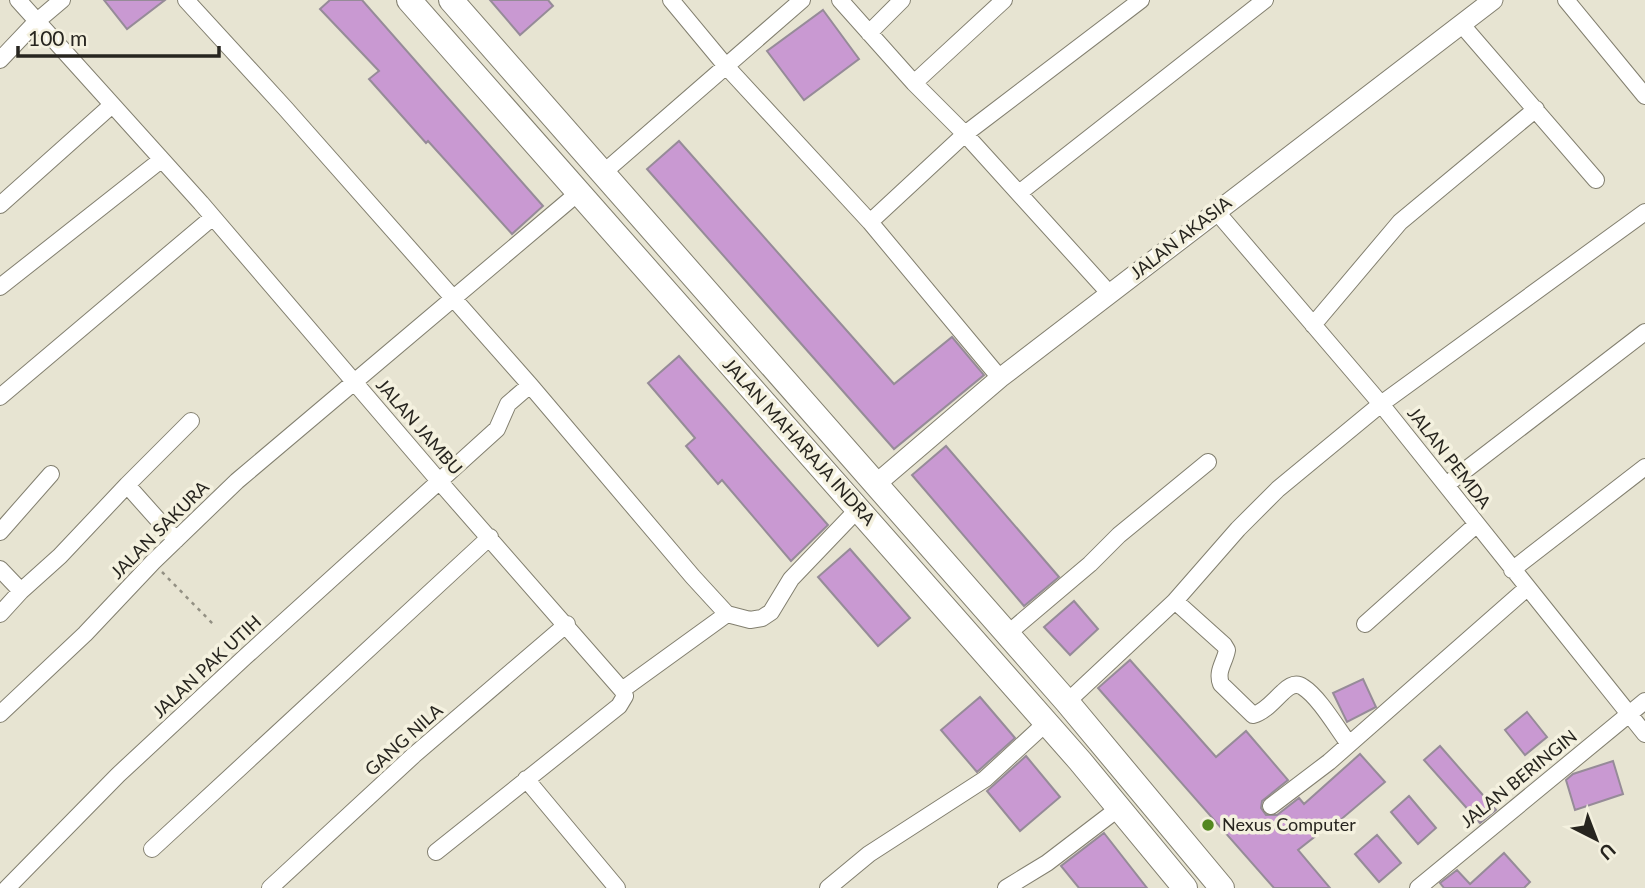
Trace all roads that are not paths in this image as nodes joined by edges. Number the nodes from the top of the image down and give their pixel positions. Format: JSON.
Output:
{"nodes":[{"id":1,"x":18,"y":0,"type":"edge"},
{"id":2,"x":62,"y":0,"type":"edge"},
{"id":3,"x":186,"y":0,"type":"edge"},
{"id":4,"x":410,"y":0,"type":"edge"},
{"id":5,"x":451,"y":0,"type":"edge"},
{"id":6,"x":671,"y":0,"type":"edge"},
{"id":7,"x":802,"y":0,"type":"edge"},
{"id":8,"x":840,"y":0,"type":"edge"},
{"id":9,"x":902,"y":0,"type":"edge"},
{"id":10,"x":1004,"y":0,"type":"edge"},
{"id":11,"x":1141,"y":0,"type":"edge"},
{"id":12,"x":1265,"y":0,"type":"edge"},
{"id":13,"x":1493,"y":0,"type":"edge"},
{"id":14,"x":1566,"y":0,"type":"edge"},
{"id":15,"x":36,"y":22,"type":"junction"},
{"id":16,"x":1462,"y":25,"type":"junction"},
{"id":17,"x":869,"y":33,"type":"junction"},
{"id":18,"x":0,"y":60,"type":"edge"},
{"id":19,"x":725,"y":65,"type":"junction"},
{"id":20,"x":914,"y":83,"type":"junction"},
{"id":21,"x":527,"y":89,"type":"junction"},
{"id":22,"x":1645,"y":96,"type":"edge"},
{"id":23,"x":112,"y":105,"type":"junction"},
{"id":24,"x":505,"y":109,"type":"junction"},
{"id":25,"x":1536,"y":109,"type":"junction"},
{"id":26,"x":965,"y":134,"type":"junction"},
{"id":27,"x":162,"y":160,"type":"junction"},
{"id":28,"x":603,"y":173,"type":"junction"},
{"id":29,"x":1596,"y":180,"type":"dead end"},
{"id":30,"x":578,"y":193,"type":"junction"},
{"id":31,"x":1018,"y":193,"type":"junction"},
{"id":32,"x":0,"y":205,"type":"edge"},
{"id":33,"x":1216,"y":211,"type":"junction"},
{"id":34,"x":1645,"y":212,"type":"edge"},
{"id":35,"x":213,"y":217,"type":"junction"},
{"id":36,"x":870,"y":222,"type":"junction"},
{"id":37,"x":0,"y":287,"type":"edge"},
{"id":38,"x":1110,"y":294,"type":"junction"},
{"id":39,"x":454,"y":299,"type":"junction"},
{"id":40,"x":1313,"y":325,"type":"junction"},
{"id":41,"x":1645,"y":332,"type":"edge"},
{"id":42,"x":1000,"y":378,"type":"junction"},
{"id":43,"x":354,"y":381,"type":"junction"},
{"id":44,"x":530,"y":385,"type":"junction"},
{"id":45,"x":0,"y":397,"type":"edge"},
{"id":46,"x":1381,"y":404,"type":"junction"},
{"id":47,"x":191,"y":421,"type":"dead end"},
{"id":48,"x":1208,"y":463,"type":"dead end"},
{"id":49,"x":1645,"y":467,"type":"edge"},
{"id":50,"x":51,"y":474,"type":"dead end"},
{"id":51,"x":439,"y":481,"type":"junction"},
{"id":52,"x":876,"y":484,"type":"junction"},
{"id":53,"x":127,"y":485,"type":"junction"},
{"id":54,"x":1446,"y":485,"type":"junction"},
{"id":55,"x":858,"y":509,"type":"junction"},
{"id":56,"x":1477,"y":524,"type":"junction"},
{"id":57,"x":0,"y":532,"type":"edge"},
{"id":58,"x":490,"y":537,"type":"junction"},
{"id":59,"x":176,"y":540,"type":"junction"},
{"id":60,"x":0,"y":569,"type":"edge"},
{"id":61,"x":1512,"y":570,"type":"junction"},
{"id":62,"x":1527,"y":588,"type":"junction"},
{"id":63,"x":21,"y":592,"type":"junction"},
{"id":64,"x":1174,"y":601,"type":"junction"},
{"id":65,"x":725,"y":612,"type":"junction"},
{"id":66,"x":0,"y":614,"type":"edge"},
{"id":67,"x":567,"y":624,"type":"junction"},
{"id":68,"x":1365,"y":624,"type":"dead end"},
{"id":69,"x":1006,"y":635,"type":"junction"},
{"id":70,"x":622,"y":690,"type":"junction"},
{"id":71,"x":1645,"y":701,"type":"edge"},
{"id":72,"x":1067,"y":702,"type":"junction"},
{"id":73,"x":0,"y":714,"type":"edge"},
{"id":74,"x":1627,"y":714,"type":"junction"},
{"id":75,"x":1046,"y":723,"type":"junction"},
{"id":76,"x":1645,"y":734,"type":"edge"},
{"id":77,"x":1349,"y":744,"type":"junction"},
{"id":78,"x":526,"y":779,"type":"junction"},
{"id":79,"x":1271,"y":806,"type":"dead end"},
{"id":80,"x":1119,"y":808,"type":"junction"},
{"id":81,"x":1171,"y":827,"type":"junction"},
{"id":82,"x":1149,"y":845,"type":"junction"},
{"id":83,"x":152,"y":849,"type":"dead end"},
{"id":84,"x":436,"y":852,"type":"dead end"},
{"id":85,"x":615,"y":887,"type":"edge"},
{"id":86,"x":7,"y":888,"type":"edge"},
{"id":87,"x":270,"y":888,"type":"edge"},
{"id":88,"x":828,"y":888,"type":"edge"},
{"id":89,"x":1006,"y":888,"type":"edge"},
{"id":90,"x":1185,"y":888,"type":"edge"},
{"id":91,"x":1222,"y":888,"type":"edge"},
{"id":92,"x":1418,"y":888,"type":"edge"}],
"edges":[{"from":1,"to":15,"type":"street","name":"JALAN JAMBU"},
{"from":2,"to":15,"type":"street"},
{"from":3,"to":39,"type":"street"},
{"from":4,"to":24,"type":"highway","name":"JALAN MAHARAJA INDRA"},
{"from":5,"to":21,"type":"highway","name":"JALAN MAHARAJA INDRA"},
{"from":6,"to":19,"type":"street"},
{"from":7,"to":19,"type":"street"},
{"from":8,"to":17,"type":"street"},
{"from":9,"to":17,"type":"street"},
{"from":10,"to":20,"type":"street"},
{"from":11,"to":26,"type":"street"},
{"from":12,"to":31,"type":"street"},
{"from":13,"to":16,"type":"street","name":"JALAN AKASIA"},
{"from":14,"to":22,"type":"street"},
{"from":15,"to":18,"type":"street"},
{"from":15,"to":23,"type":"street","name":"JALAN JAMBU"},
{"from":16,"to":25,"type":"street"},
{"from":16,"to":33,"type":"street","name":"JALAN AKASIA"},
{"from":17,"to":20,"type":"street"},
{"from":19,"to":28,"type":"street"},
{"from":19,"to":36,"type":"street"},
{"from":20,"to":26,"type":"street"},
{"from":21,"to":24,"type":"highway"},
{"from":21,"to":28,"type":"highway","name":"JALAN MAHARAJA INDRA"},
{"from":23,"to":27,"type":"street","name":"JALAN JAMBU"},
{"from":23,"to":32,"type":"street"},
{"from":24,"to":30,"type":"highway","name":"JALAN MAHARAJA INDRA"},
{"from":25,"to":29,"type":"street"},
{"from":25,"to":40,"type":"street"},
{"from":26,"to":31,"type":"street"},
{"from":26,"to":36,"type":"street"},
{"from":27,"to":35,"type":"street","name":"JALAN JAMBU"},
{"from":27,"to":37,"type":"street"},
{"from":28,"to":52,"type":"highway","name":"JALAN MAHARAJA INDRA"},
{"from":30,"to":39,"type":"street","name":"JALAN SAKURA"},
{"from":30,"to":55,"type":"highway","name":"JALAN MAHARAJA INDRA"},
{"from":31,"to":38,"type":"street"},
{"from":33,"to":38,"type":"street","name":"JALAN AKASIA"},
{"from":33,"to":40,"type":"street","name":"JALAN PEMDA"},
{"from":34,"to":46,"type":"street"},
{"from":35,"to":43,"type":"street","name":"JALAN JAMBU"},
{"from":35,"to":45,"type":"street"},
{"from":36,"to":42,"type":"street"},
{"from":38,"to":42,"type":"street","name":"JALAN AKASIA"},
{"from":39,"to":43,"type":"street","name":"JALAN SAKURA"},
{"from":39,"to":44,"type":"street"},
{"from":40,"to":46,"type":"street","name":"JALAN PEMDA"},
{"from":41,"to":54,"type":"street"},
{"from":42,"to":52,"type":"street","name":"JALAN AKASIA"},
{"from":43,"to":51,"type":"street","name":"JALAN JAMBU"},
{"from":43,"to":59,"type":"street","name":"JALAN SAKURA"},
{"from":44,"to":51,"type":"street","name":"JALAN PAK UTIH"},
{"from":44,"to":65,"type":"street"},
{"from":46,"to":54,"type":"street","name":"JALAN PEMDA"},
{"from":46,"to":64,"type":"street"},
{"from":47,"to":53,"type":"street"},
{"from":48,"to":69,"type":"street"},
{"from":49,"to":61,"type":"street"},
{"from":50,"to":57,"type":"street"},
{"from":51,"to":58,"type":"street","name":"JALAN JAMBU"},
{"from":51,"to":86,"type":"street","name":"JALAN PAK UTIH"},
{"from":52,"to":69,"type":"highway","name":"JALAN MAHARAJA INDRA"},
{"from":53,"to":59,"type":"street"},
{"from":53,"to":63,"type":"street"},
{"from":54,"to":56,"type":"street","name":"JALAN PEMDA"},
{"from":55,"to":65,"type":"street"},
{"from":55,"to":75,"type":"highway","name":"JALAN MAHARAJA INDRA"},
{"from":56,"to":61,"type":"street","name":"JALAN PEMDA"},
{"from":56,"to":68,"type":"street"},
{"from":58,"to":67,"type":"street","name":"JALAN JAMBU"},
{"from":58,"to":83,"type":"street"},
{"from":59,"to":73,"type":"street","name":"JALAN SAKURA"},
{"from":60,"to":63,"type":"street"},
{"from":61,"to":62,"type":"street","name":"JALAN PEMDA"},
{"from":62,"to":74,"type":"street","name":"JALAN PEMDA"},
{"from":62,"to":77,"type":"street"},
{"from":63,"to":66,"type":"street"},
{"from":64,"to":72,"type":"street"},
{"from":64,"to":77,"type":"street"},
{"from":65,"to":70,"type":"street"},
{"from":67,"to":70,"type":"street","name":"JALAN JAMBU"},
{"from":67,"to":87,"type":"street","name":"GANG NILA"},
{"from":69,"to":72,"type":"highway","name":"JALAN MAHARAJA INDRA"},
{"from":70,"to":78,"type":"street"},
{"from":71,"to":74,"type":"street","name":"JALAN BERINGIN"},
{"from":72,"to":81,"type":"highway","name":"JALAN MAHARAJA INDRA"},
{"from":74,"to":76,"type":"street","name":"JALAN PEMDA"},
{"from":74,"to":92,"type":"street","name":"JALAN BERINGIN"},
{"from":75,"to":80,"type":"highway","name":"JALAN MAHARAJA INDRA"},
{"from":75,"to":88,"type":"street"},
{"from":77,"to":79,"type":"street"},
{"from":78,"to":84,"type":"street"},
{"from":78,"to":85,"type":"street"},
{"from":80,"to":82,"type":"highway","name":"JALAN MAHARAJA INDRA"},
{"from":80,"to":89,"type":"street"},
{"from":81,"to":82,"type":"highway"},
{"from":81,"to":91,"type":"highway","name":"JALAN MAHARAJA INDRA"},
{"from":82,"to":90,"type":"highway","name":"JALAN MAHARAJA INDRA"}]}
